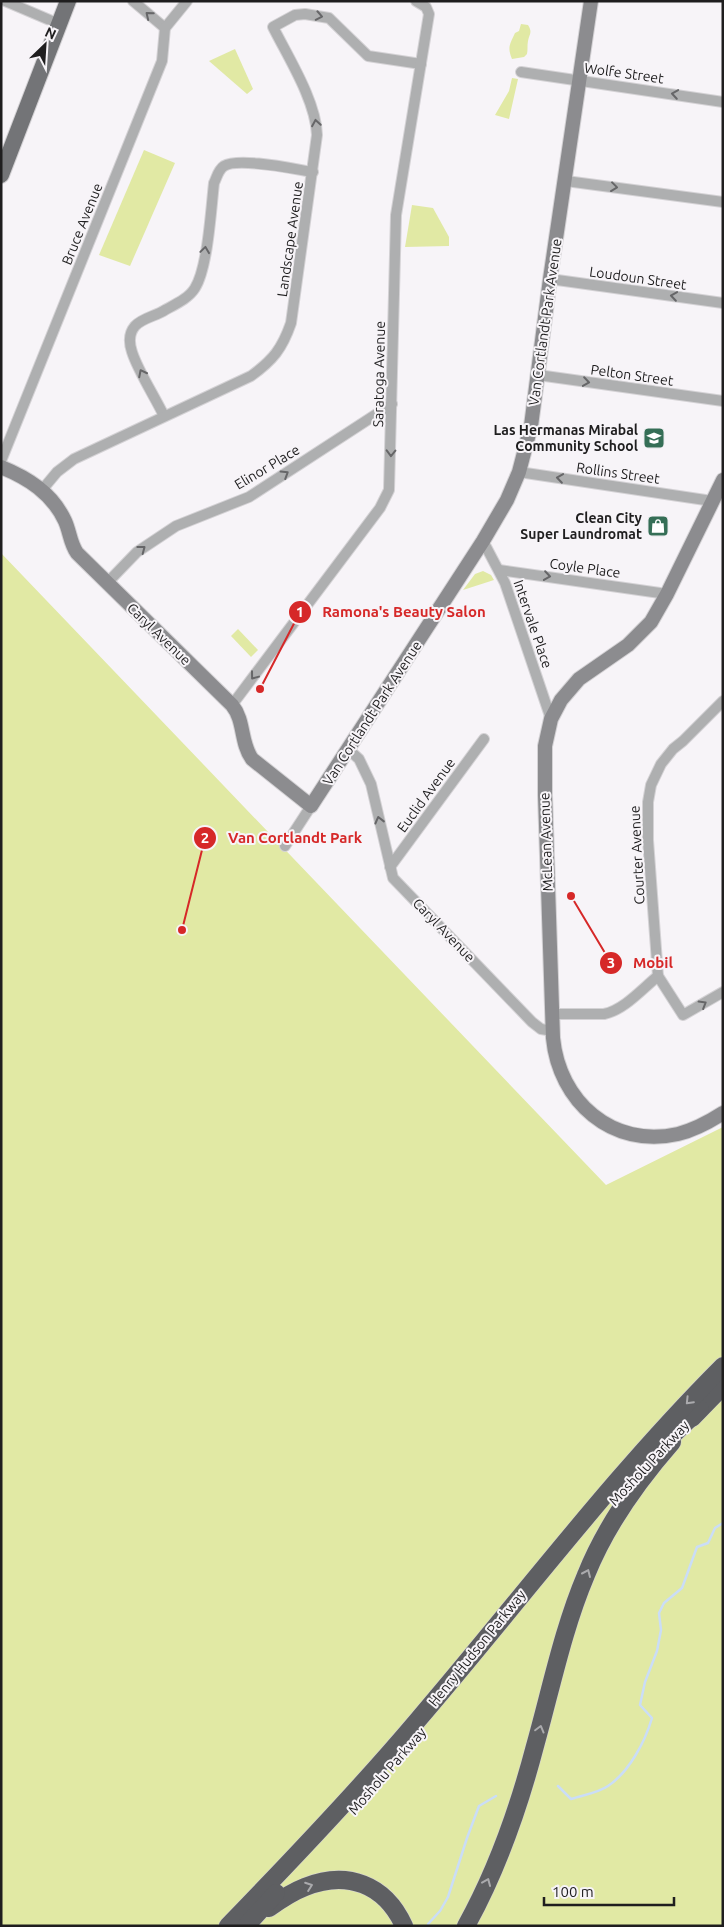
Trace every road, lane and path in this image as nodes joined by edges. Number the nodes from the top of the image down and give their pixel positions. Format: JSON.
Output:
{"nodes":[{"id":1,"x":5,"y":1,"type":"edge"},
{"id":2,"x":68,"y":1,"type":"edge"},
{"id":3,"x":133,"y":1,"type":"edge"},
{"id":4,"x":187,"y":1,"type":"edge"},
{"id":5,"x":416,"y":1,"type":"edge"},
{"id":6,"x":591,"y":1,"type":"edge"},
{"id":7,"x":59,"y":24,"type":"junction"},
{"id":8,"x":165,"y":28,"type":"junction"},
{"id":9,"x":421,"y":64,"type":"junction"},
{"id":10,"x":521,"y":72,"type":"dead end"},
{"id":11,"x":579,"y":80,"type":"junction"},
{"id":12,"x":723,"y":102,"type":"edge"},
{"id":13,"x":313,"y":172,"type":"junction"},
{"id":14,"x":1,"y":175,"type":"edge"},
{"id":15,"x":566,"y":181,"type":"junction"},
{"id":16,"x":723,"y":202,"type":"edge"},
{"id":17,"x":550,"y":279,"type":"junction"},
{"id":18,"x":723,"y":303,"type":"edge"},
{"id":19,"x":538,"y":375,"type":"junction"},
{"id":20,"x":723,"y":401,"type":"edge"},
{"id":21,"x":392,"y":404,"type":"junction"},
{"id":22,"x":164,"y":416,"type":"junction"},
{"id":23,"x":1,"y":461,"type":"edge"},
{"id":24,"x":1,"y":467,"type":"edge"},
{"id":25,"x":519,"y":472,"type":"junction"},
{"id":26,"x":723,"y":480,"type":"edge"},
{"id":27,"x":42,"y":490,"type":"junction"},
{"id":28,"x":712,"y":501,"type":"junction"},
{"id":29,"x":483,"y":541,"type":"junction"},
{"id":30,"x":499,"y":570,"type":"junction"},
{"id":31,"x":107,"y":583,"type":"junction"},
{"id":32,"x":667,"y":594,"type":"junction"},
{"id":33,"x":723,"y":701,"type":"edge"},
{"id":34,"x":232,"y":704,"type":"junction"},
{"id":35,"x":552,"y":719,"type":"junction"},
{"id":36,"x":484,"y":739,"type":"dead end"},
{"id":37,"x":348,"y":749,"type":"junction"},
{"id":38,"x":311,"y":806,"type":"junction"},
{"id":39,"x":285,"y":846,"type":"dead end"},
{"id":40,"x":390,"y":867,"type":"junction"},
{"id":41,"x":658,"y":976,"type":"junction"},
{"id":42,"x":723,"y":992,"type":"edge"},
{"id":43,"x":552,"y":1014,"type":"junction"},
{"id":44,"x":553,"y":1031,"type":"junction"},
{"id":45,"x":723,"y":1113,"type":"edge"},
{"id":46,"x":723,"y":1366,"type":"edge"},
{"id":47,"x":723,"y":1386,"type":"edge"},
{"id":48,"x":700,"y":1409,"type":"junction"},
{"id":49,"x":247,"y":1919,"type":"edge"},
{"id":50,"x":228,"y":1926,"type":"edge"},
{"id":51,"x":232,"y":1926,"type":"edge"},
{"id":52,"x":404,"y":1926,"type":"edge"},
{"id":53,"x":466,"y":1926,"type":"edge"}],
"edges":[{"from":1,"to":7,"type":"street"},
{"from":2,"to":7,"type":"main road"},
{"from":8,"to":3,"type":"street","one_way":true},
{"from":4,"to":8,"type":"street"},
{"from":5,"to":9,"type":"street","name":"Saratoga Avenue"},
{"from":6,"to":11,"type":"street","name":"Van Cortlandt Park Avenue"},
{"from":7,"to":14,"type":"main road"},
{"from":8,"to":23,"type":"street","name":"Bruce Avenue"},
{"from":13,"to":9,"type":"street","name":"Landscape Avenue","one_way":true},
{"from":9,"to":21,"type":"street","name":"Saratoga Avenue"},
{"from":10,"to":11,"type":"street","name":"Wolfe Street"},
{"from":12,"to":11,"type":"street","name":"Wolfe Street","one_way":true},
{"from":11,"to":15,"type":"street","name":"Van Cortlandt Park Avenue"},
{"from":13,"to":22,"type":"street","name":"Landscape Avenue"},
{"from":22,"to":13,"type":"street","one_way":true},
{"from":15,"to":16,"type":"street","one_way":true},
{"from":15,"to":17,"type":"street","name":"Van Cortlandt Park Avenue"},
{"from":18,"to":17,"type":"street","name":"Loudoun Street","one_way":true},
{"from":17,"to":19,"type":"street","name":"Van Cortlandt Park Avenue"},
{"from":19,"to":20,"type":"street","name":"Pelton Street","one_way":true},
{"from":19,"to":25,"type":"street","name":"Van Cortlandt Park Avenue"},
{"from":31,"to":21,"type":"street","name":"Elinor Place","one_way":true},
{"from":21,"to":34,"type":"street","name":"Saratoga Avenue","one_way":true},
{"from":22,"to":27,"type":"street","name":"Landscape Avenue"},
{"from":24,"to":27,"type":"street","name":"Caryl Avenue"},
{"from":28,"to":25,"type":"street","name":"Rollins Street","one_way":true},
{"from":25,"to":29,"type":"street","name":"Van Cortlandt Park Avenue"},
{"from":26,"to":28,"type":"street","name":"McLean Avenue"},
{"from":27,"to":31,"type":"street","name":"Caryl Avenue"},
{"from":28,"to":32,"type":"street","name":"McLean Avenue"},
{"from":29,"to":30,"type":"street","name":"Intervale Place"},
{"from":29,"to":37,"type":"street","name":"Van Cortlandt Park Avenue"},
{"from":30,"to":32,"type":"street","name":"Coyle Place","one_way":true},
{"from":30,"to":35,"type":"street","name":"Intervale Place"},
{"from":31,"to":34,"type":"street","name":"Caryl Avenue"},
{"from":32,"to":35,"type":"street","name":"McLean Avenue"},
{"from":33,"to":41,"type":"street","name":"Courter Avenue"},
{"from":34,"to":38,"type":"street","name":"Caryl Avenue"},
{"from":35,"to":43,"type":"street","name":"McLean Avenue"},
{"from":36,"to":40,"type":"street","name":"Euclid Avenue"},
{"from":37,"to":38,"type":"street","name":"Van Cortlandt Park Avenue"},
{"from":40,"to":37,"type":"street","name":"Caryl Avenue","one_way":true},
{"from":38,"to":39,"type":"street","name":"Van Cortlandt Park Avenue"},
{"from":40,"to":44,"type":"street","name":"Caryl Avenue"},
{"from":41,"to":42,"type":"street","one_way":true},
{"from":41,"to":43,"type":"street"},
{"from":43,"to":44,"type":"street","name":"McLean Avenue"},
{"from":44,"to":45,"type":"street","name":"McLean Avenue"},
{"from":46,"to":49,"type":"highway","name":"Henry Hudson Parkway","one_way":true},
{"from":47,"to":48,"type":"highway"},
{"from":48,"to":49,"type":"highway","name":"Mosholu Parkway"},
{"from":53,"to":48,"type":"highway","one_way":true},
{"from":49,"to":50,"type":"highway","name":"Henry Hudson Parkway"},
{"from":49,"to":51,"type":"highway","name":"Mosholu Parkway"},
{"from":49,"to":52,"type":"highway","one_way":true}]}
